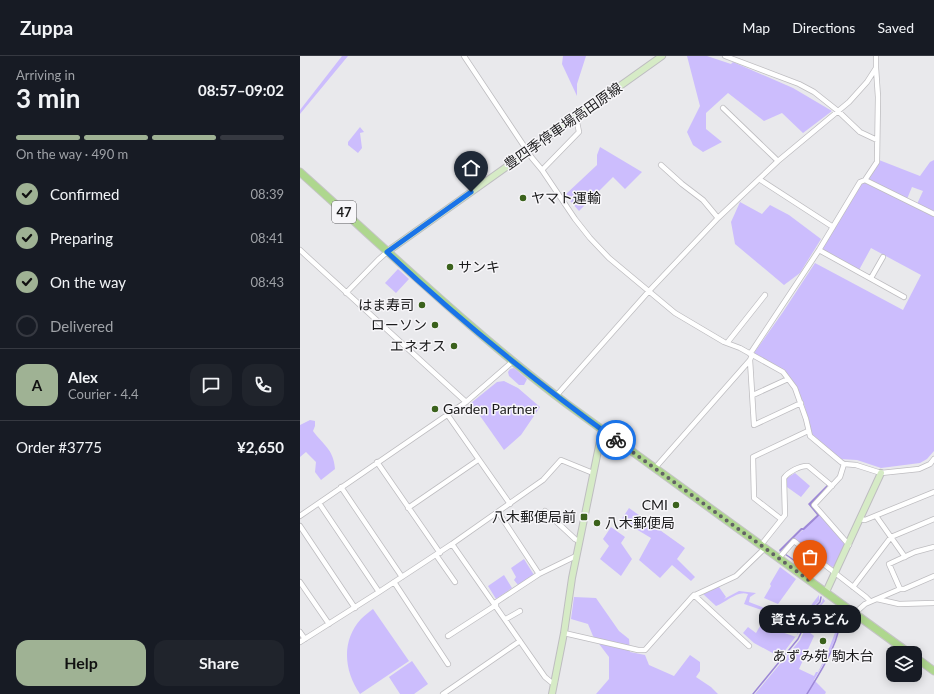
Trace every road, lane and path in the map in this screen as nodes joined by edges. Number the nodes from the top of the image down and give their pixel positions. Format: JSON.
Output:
{"nodes":[{"id":1,"x":464,"y":56,"type":"edge"},
{"id":2,"x":662,"y":56,"type":"edge"},
{"id":3,"x":725,"y":56,"type":"edge"},
{"id":4,"x":876,"y":56,"type":"edge"},
{"id":5,"x":876,"y":68,"type":"junction"},
{"id":6,"x":723,"y":108,"type":"dead end"},
{"id":7,"x":838,"y":111,"type":"junction"},
{"id":8,"x":576,"y":117,"type":"junction"},
{"id":9,"x":878,"y":140,"type":"junction"},
{"id":10,"x":528,"y":152,"type":"junction"},
{"id":11,"x":778,"y":162,"type":"junction"},
{"id":12,"x":661,"y":165,"type":"dead end"},
{"id":13,"x":542,"y":170,"type":"junction"},
{"id":14,"x":300,"y":172,"type":"edge"},
{"id":15,"x":759,"y":179,"type":"junction"},
{"id":16,"x":865,"y":180,"type":"junction"},
{"id":17,"x":934,"y":214,"type":"edge"},
{"id":18,"x":718,"y":218,"type":"junction"},
{"id":19,"x":833,"y":227,"type":"junction"},
{"id":20,"x":300,"y":250,"type":"edge"},
{"id":21,"x":819,"y":250,"type":"junction"},
{"id":22,"x":387,"y":252,"type":"junction"},
{"id":23,"x":883,"y":257,"type":"dead end"},
{"id":24,"x":870,"y":278,"type":"junction"},
{"id":25,"x":649,"y":291,"type":"junction"},
{"id":26,"x":346,"y":293,"type":"junction"},
{"id":27,"x":765,"y":295,"type":"dead end"},
{"id":28,"x":904,"y":298,"type":"dead end"},
{"id":29,"x":727,"y":343,"type":"junction"},
{"id":30,"x":751,"y":354,"type":"junction"},
{"id":31,"x":750,"y":360,"type":"junction"},
{"id":32,"x":512,"y":362,"type":"junction"},
{"id":33,"x":788,"y":379,"type":"junction"},
{"id":34,"x":753,"y":395,"type":"junction"},
{"id":35,"x":556,"y":396,"type":"junction"},
{"id":36,"x":466,"y":402,"type":"junction"},
{"id":37,"x":801,"y":403,"type":"junction"},
{"id":38,"x":447,"y":414,"type":"junction"},
{"id":39,"x":808,"y":431,"type":"junction"},
{"id":40,"x":604,"y":432,"type":"junction"},
{"id":41,"x":934,"y":459,"type":"edge"},
{"id":42,"x":478,"y":460,"type":"junction"},
{"id":43,"x":377,"y":462,"type":"junction"},
{"id":44,"x":844,"y":464,"type":"junction"},
{"id":45,"x":655,"y":468,"type":"junction"},
{"id":46,"x":593,"y":473,"type":"junction"},
{"id":47,"x":881,"y":473,"type":"junction"},
{"id":48,"x":832,"y":486,"type":"junction"},
{"id":49,"x":341,"y":487,"type":"junction"},
{"id":50,"x":934,"y":492,"type":"edge"},
{"id":51,"x":319,"y":503,"type":"junction"},
{"id":52,"x":510,"y":504,"type":"junction"},
{"id":53,"x":408,"y":508,"type":"junction"},
{"id":54,"x":545,"y":511,"type":"dead end"},
{"id":55,"x":498,"y":512,"type":"junction"},
{"id":56,"x":300,"y":516,"type":"edge"},
{"id":57,"x":876,"y":516,"type":"junction"},
{"id":58,"x":781,"y":519,"type":"junction"},
{"id":59,"x":860,"y":519,"type":"junction"},
{"id":60,"x":934,"y":519,"type":"edge"},
{"id":61,"x":300,"y":526,"type":"edge"},
{"id":62,"x":891,"y":538,"type":"junction"},
{"id":63,"x":580,"y":541,"type":"junction"},
{"id":64,"x":452,"y":544,"type":"junction"},
{"id":65,"x":849,"y":545,"type":"junction"},
{"id":66,"x":763,"y":547,"type":"junction"},
{"id":67,"x":934,"y":548,"type":"edge"},
{"id":68,"x":438,"y":554,"type":"junction"},
{"id":69,"x":576,"y":556,"type":"junction"},
{"id":70,"x":905,"y":557,"type":"junction"},
{"id":71,"x":779,"y":558,"type":"junction"},
{"id":72,"x":836,"y":573,"type":"junction"},
{"id":73,"x":540,"y":574,"type":"junction"},
{"id":74,"x":402,"y":576,"type":"junction"},
{"id":75,"x":934,"y":576,"type":"edge"},
{"id":76,"x":300,"y":582,"type":"edge"},
{"id":77,"x":394,"y":582,"type":"junction"},
{"id":78,"x":455,"y":582,"type":"dead end"},
{"id":79,"x":853,"y":587,"type":"junction"},
{"id":80,"x":900,"y":590,"type":"junction"},
{"id":81,"x":379,"y":592,"type":"junction"},
{"id":82,"x":826,"y":592,"type":"junction"},
{"id":83,"x":694,"y":595,"type":"junction"},
{"id":84,"x":877,"y":599,"type":"junction"},
{"id":85,"x":870,"y":601,"type":"junction"},
{"id":86,"x":934,"y":603,"type":"edge"},
{"id":87,"x":495,"y":604,"type":"junction"},
{"id":88,"x":355,"y":608,"type":"junction"},
{"id":89,"x":520,"y":611,"type":"dead end"},
{"id":90,"x":855,"y":614,"type":"junction"},
{"id":91,"x":506,"y":619,"type":"junction"},
{"id":92,"x":329,"y":624,"type":"junction"},
{"id":93,"x":300,"y":632,"type":"edge"},
{"id":94,"x":564,"y":633,"type":"junction"},
{"id":95,"x":448,"y":636,"type":"dead end"},
{"id":96,"x":305,"y":639,"type":"junction"},
{"id":97,"x":520,"y":641,"type":"junction"},
{"id":98,"x":300,"y":642,"type":"edge"},
{"id":99,"x":749,"y":646,"type":"dead end"},
{"id":100,"x":900,"y":646,"type":"edge"},
{"id":101,"x":922,"y":663,"type":"edge"},
{"id":102,"x":448,"y":664,"type":"dead end"},
{"id":103,"x":934,"y":672,"type":"edge"},
{"id":104,"x":555,"y":682,"type":"junction"},
{"id":105,"x":443,"y":694,"type":"edge"},
{"id":106,"x":552,"y":694,"type":"edge"}],
"edges":[{"from":1,"to":10,"type":"street"},
{"from":2,"to":8,"type":"street","name":"豊四季停車場高田原線"},
{"from":3,"to":7,"type":"street"},
{"from":4,"to":5,"type":"street"},
{"from":5,"to":7,"type":"street"},
{"from":5,"to":9,"type":"street"},
{"from":6,"to":11,"type":"street"},
{"from":7,"to":9,"type":"street"},
{"from":7,"to":11,"type":"street"},
{"from":8,"to":10,"type":"street","name":"豊四季停車場高田原線"},
{"from":8,"to":13,"type":"street"},
{"from":9,"to":16,"type":"street"},
{"from":10,"to":13,"type":"street"},
{"from":10,"to":22,"type":"street","name":"豊四季停車場高田原線"},
{"from":11,"to":15,"type":"street"},
{"from":12,"to":18,"type":"street"},
{"from":13,"to":25,"type":"street"},
{"from":14,"to":22,"type":"main road","number":"47"},
{"from":15,"to":18,"type":"street"},
{"from":15,"to":19,"type":"street"},
{"from":16,"to":17,"type":"street"},
{"from":16,"to":19,"type":"street"},
{"from":18,"to":25,"type":"street"},
{"from":19,"to":21,"type":"street"},
{"from":20,"to":26,"type":"street"},
{"from":21,"to":24,"type":"street"},
{"from":21,"to":30,"type":"street"},
{"from":22,"to":26,"type":"street"},
{"from":22,"to":32,"type":"main road","number":"47"},
{"from":23,"to":24,"type":"street"},
{"from":24,"to":28,"type":"street"},
{"from":25,"to":29,"type":"street"},
{"from":25,"to":35,"type":"street"},
{"from":26,"to":36,"type":"street"},
{"from":27,"to":29,"type":"street"},
{"from":29,"to":30,"type":"street"},
{"from":30,"to":31,"type":"street"},
{"from":30,"to":33,"type":"street"},
{"from":31,"to":34,"type":"street"},
{"from":31,"to":45,"type":"street"},
{"from":32,"to":35,"type":"main road","number":"47"},
{"from":32,"to":36,"type":"street"},
{"from":33,"to":34,"type":"street"},
{"from":33,"to":37,"type":"street"},
{"from":34,"to":37,"type":"street"},
{"from":35,"to":40,"type":"main road","number":"47"},
{"from":36,"to":38,"type":"street"},
{"from":37,"to":39,"type":"street"},
{"from":38,"to":42,"type":"street"},
{"from":38,"to":43,"type":"street"},
{"from":39,"to":44,"type":"street"},
{"from":39,"to":58,"type":"street"},
{"from":40,"to":45,"type":"main road","number":"47"},
{"from":40,"to":46,"type":"street"},
{"from":41,"to":47,"type":"street"},
{"from":42,"to":52,"type":"street"},
{"from":42,"to":53,"type":"street"},
{"from":43,"to":49,"type":"street"},
{"from":43,"to":53,"type":"street"},
{"from":44,"to":47,"type":"street"},
{"from":44,"to":48,"type":"street"},
{"from":45,"to":66,"type":"main road","number":"47"},
{"from":46,"to":52,"type":"street"},
{"from":46,"to":63,"type":"street"},
{"from":47,"to":59,"type":"street"},
{"from":48,"to":58,"type":"street"},
{"from":48,"to":65,"type":"street"},
{"from":49,"to":51,"type":"street"},
{"from":49,"to":74,"type":"street"},
{"from":50,"to":57,"type":"street"},
{"from":51,"to":56,"type":"street"},
{"from":51,"to":81,"type":"street"},
{"from":52,"to":55,"type":"street"},
{"from":53,"to":68,"type":"street"},
{"from":54,"to":63,"type":"street"},
{"from":55,"to":64,"type":"street"},
{"from":55,"to":73,"type":"street"},
{"from":57,"to":59,"type":"street"},
{"from":57,"to":62,"type":"street"},
{"from":58,"to":66,"type":"street"},
{"from":59,"to":65,"type":"street"},
{"from":60,"to":62,"type":"street"},
{"from":61,"to":88,"type":"street"},
{"from":62,"to":70,"type":"street"},
{"from":62,"to":79,"type":"street"},
{"from":63,"to":69,"type":"street"},
{"from":64,"to":68,"type":"street"},
{"from":64,"to":87,"type":"street"},
{"from":65,"to":72,"type":"street"},
{"from":66,"to":71,"type":"main road","number":"47"},
{"from":66,"to":83,"type":"street"},
{"from":67,"to":70,"type":"street"},
{"from":68,"to":74,"type":"street"},
{"from":68,"to":78,"type":"street"},
{"from":69,"to":73,"type":"street"},
{"from":69,"to":94,"type":"street"},
{"from":70,"to":80,"type":"street"},
{"from":71,"to":72,"type":"street"},
{"from":71,"to":82,"type":"main road","number":"47"},
{"from":72,"to":79,"type":"street"},
{"from":72,"to":82,"type":"street"},
{"from":73,"to":87,"type":"street"},
{"from":74,"to":77,"type":"street"},
{"from":75,"to":80,"type":"street"},
{"from":76,"to":92,"type":"street"},
{"from":77,"to":81,"type":"street"},
{"from":77,"to":102,"type":"street"},
{"from":79,"to":85,"type":"street"},
{"from":80,"to":84,"type":"street"},
{"from":81,"to":88,"type":"street"},
{"from":82,"to":90,"type":"main road","number":"47"},
{"from":83,"to":94,"type":"street"},
{"from":83,"to":99,"type":"street"},
{"from":84,"to":85,"type":"street"},
{"from":84,"to":86,"type":"street"},
{"from":85,"to":90,"type":"street"},
{"from":87,"to":91,"type":"street"},
{"from":87,"to":95,"type":"street"},
{"from":88,"to":92,"type":"street"},
{"from":89,"to":91,"type":"street"},
{"from":90,"to":100,"type":"main road","number":"47"},
{"from":91,"to":97,"type":"street"},
{"from":92,"to":96,"type":"street"},
{"from":93,"to":96,"type":"street"},
{"from":94,"to":104,"type":"street"},
{"from":96,"to":98,"type":"street"},
{"from":97,"to":104,"type":"street"},
{"from":97,"to":105,"type":"street"},
{"from":101,"to":103,"type":"main road"},
{"from":104,"to":106,"type":"street"}]}
